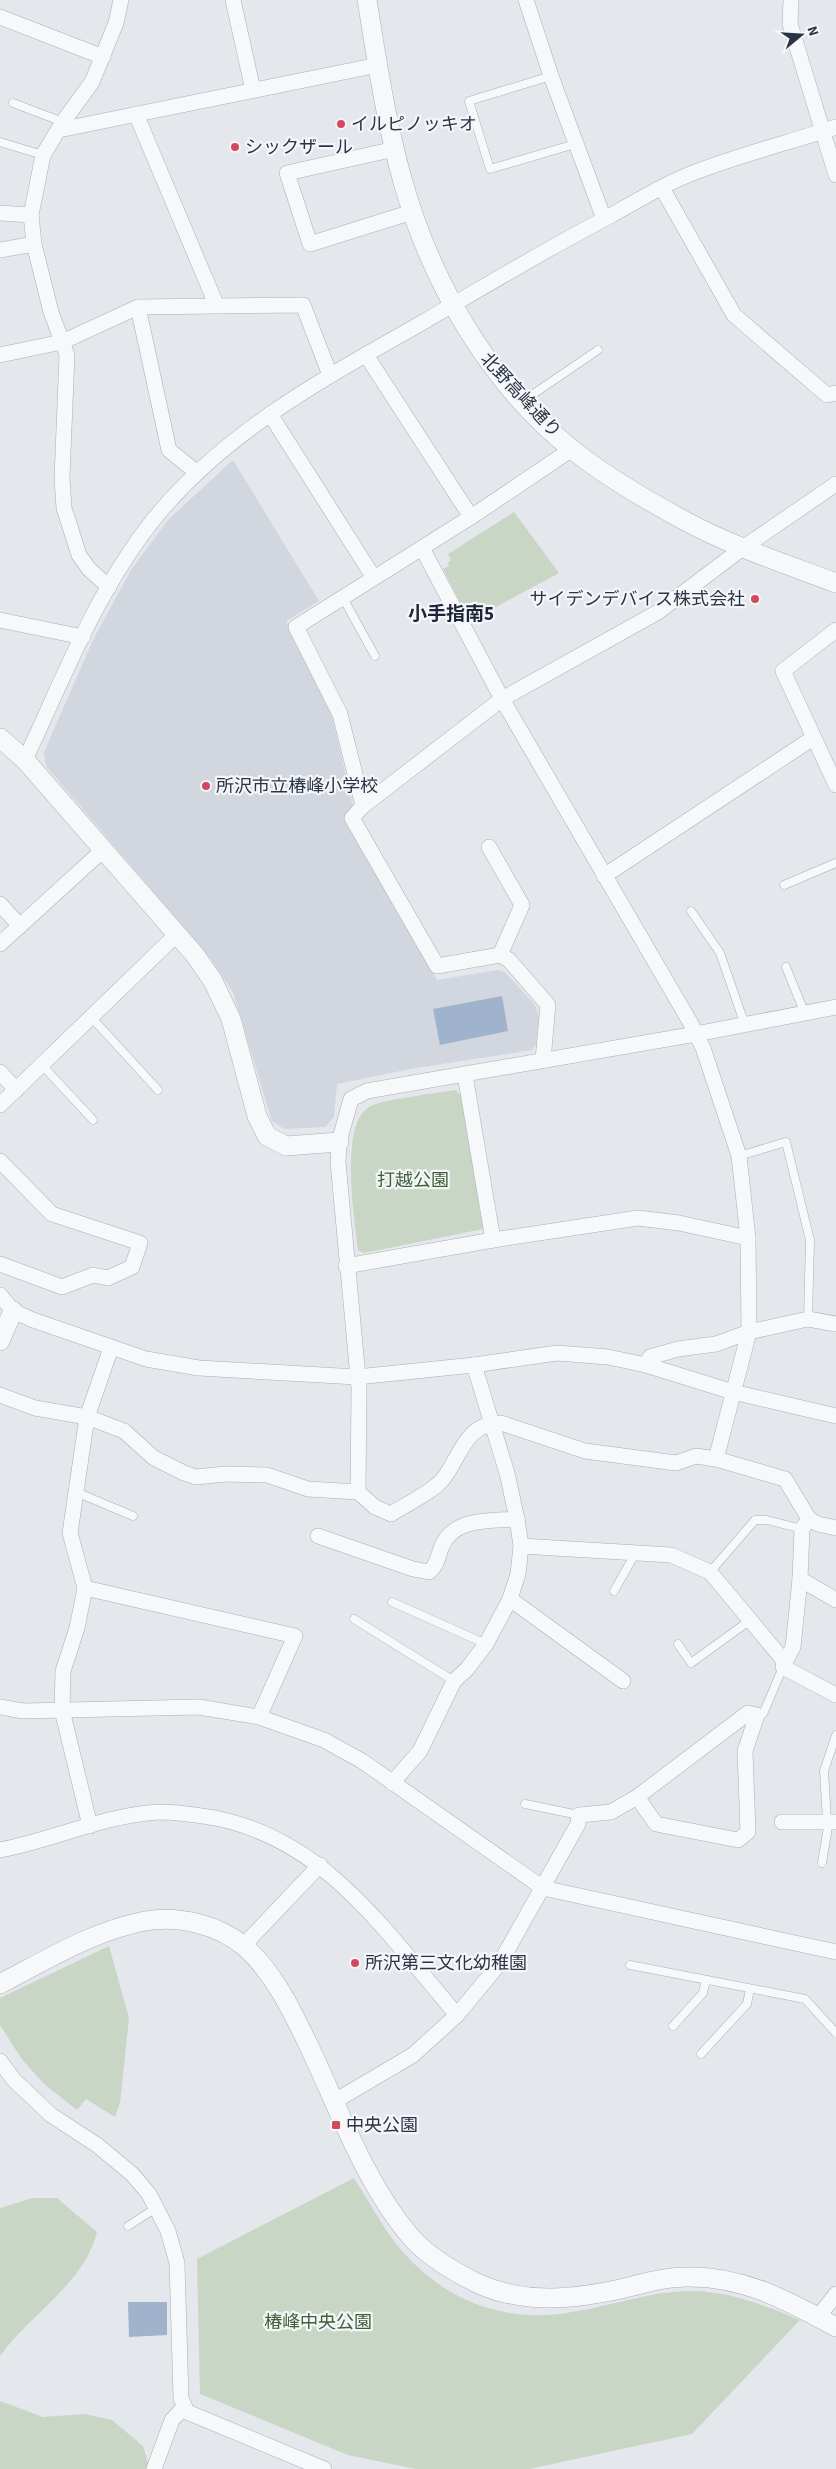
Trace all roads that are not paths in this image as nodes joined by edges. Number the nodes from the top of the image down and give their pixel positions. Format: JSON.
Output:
{"nodes":[{"id":1,"x":121,"y":0,"type":"edge"},
{"id":2,"x":233,"y":0,"type":"edge"},
{"id":3,"x":367,"y":0,"type":"edge"},
{"id":4,"x":526,"y":0,"type":"edge"},
{"id":5,"x":791,"y":0,"type":"edge"},
{"id":6,"x":0,"y":17,"type":"edge"},
{"id":7,"x":103,"y":57,"type":"junction"},
{"id":8,"x":378,"y":65,"type":"junction"},
{"id":9,"x":551,"y":76,"type":"junction"},
{"id":10,"x":252,"y":90,"type":"junction"},
{"id":11,"x":13,"y":103,"type":"dead end"},
{"id":12,"x":136,"y":114,"type":"junction"},
{"id":13,"x":61,"y":126,"type":"junction"},
{"id":14,"x":829,"y":129,"type":"edge"},
{"id":15,"x":0,"y":142,"type":"edge"},
{"id":16,"x":575,"y":144,"type":"junction"},
{"id":17,"x":395,"y":149,"type":"junction"},
{"id":18,"x":43,"y":155,"type":"junction"},
{"id":19,"x":836,"y":176,"type":"edge"},
{"id":20,"x":662,"y":188,"type":"junction"},
{"id":21,"x":412,"y":212,"type":"junction"},
{"id":22,"x":0,"y":213,"type":"edge"},
{"id":23,"x":31,"y":215,"type":"junction"},
{"id":24,"x":604,"y":219,"type":"junction"},
{"id":25,"x":34,"y":244,"type":"junction"},
{"id":26,"x":0,"y":250,"type":"edge"},
{"id":27,"x":216,"y":304,"type":"junction"},
{"id":28,"x":454,"y":304,"type":"junction"},
{"id":29,"x":138,"y":307,"type":"junction"},
{"id":30,"x":62,"y":342,"type":"junction"},
{"id":31,"x":598,"y":350,"type":"dead end"},
{"id":32,"x":0,"y":355,"type":"edge"},
{"id":33,"x":366,"y":355,"type":"junction"},
{"id":34,"x":330,"y":375,"type":"junction"},
{"id":35,"x":836,"y":393,"type":"edge"},
{"id":36,"x":522,"y":401,"type":"junction"},
{"id":37,"x":270,"y":414,"type":"junction"},
{"id":38,"x":572,"y":450,"type":"junction"},
{"id":39,"x":196,"y":472,"type":"junction"},
{"id":40,"x":836,"y":484,"type":"edge"},
{"id":41,"x":471,"y":517,"type":"junction"},
{"id":42,"x":744,"y":547,"type":"junction"},
{"id":43,"x":422,"y":548,"type":"junction"},
{"id":44,"x":374,"y":578,"type":"junction"},
{"id":45,"x":836,"y":583,"type":"edge"},
{"id":46,"x":109,"y":587,"type":"junction"},
{"id":47,"x":342,"y":598,"type":"junction"},
{"id":48,"x":0,"y":620,"type":"edge"},
{"id":49,"x":836,"y":630,"type":"edge"},
{"id":50,"x":83,"y":637,"type":"junction"},
{"id":51,"x":374,"y":656,"type":"dead end"},
{"id":52,"x":502,"y":700,"type":"junction"},
{"id":53,"x":0,"y":738,"type":"edge"},
{"id":54,"x":813,"y":738,"type":"junction"},
{"id":55,"x":25,"y":760,"type":"junction"},
{"id":56,"x":836,"y":785,"type":"edge"},
{"id":57,"x":363,"y":806,"type":"junction"},
{"id":58,"x":489,"y":847,"type":"dead end"},
{"id":59,"x":102,"y":851,"type":"junction"},
{"id":60,"x":836,"y":863,"type":"edge"},
{"id":61,"x":604,"y":876,"type":"junction"},
{"id":62,"x":784,"y":885,"type":"dead end"},
{"id":63,"x":0,"y":904,"type":"edge"},
{"id":64,"x":691,"y":912,"type":"dead end"},
{"id":65,"x":20,"y":926,"type":"junction"},
{"id":66,"x":176,"y":936,"type":"junction"},
{"id":67,"x":0,"y":944,"type":"edge"},
{"id":68,"x":500,"y":954,"type":"junction"},
{"id":69,"x":786,"y":967,"type":"dead end"},
{"id":70,"x":836,"y":1007,"type":"edge"},
{"id":71,"x":804,"y":1014,"type":"junction"},
{"id":72,"x":92,"y":1018,"type":"junction"},
{"id":73,"x":745,"y":1025,"type":"junction"},
{"id":74,"x":696,"y":1034,"type":"junction"},
{"id":75,"x":543,"y":1060,"type":"junction"},
{"id":76,"x":42,"y":1065,"type":"junction"},
{"id":77,"x":0,"y":1072,"type":"edge"},
{"id":78,"x":465,"y":1075,"type":"junction"},
{"id":79,"x":16,"y":1090,"type":"junction"},
{"id":80,"x":158,"y":1090,"type":"dead end"},
{"id":81,"x":0,"y":1105,"type":"edge"},
{"id":82,"x":93,"y":1120,"type":"dead end"},
{"id":83,"x":339,"y":1142,"type":"junction"},
{"id":84,"x":739,"y":1156,"type":"junction"},
{"id":85,"x":0,"y":1161,"type":"edge"},
{"id":86,"x":748,"y":1238,"type":"junction"},
{"id":87,"x":493,"y":1240,"type":"junction"},
{"id":88,"x":0,"y":1264,"type":"edge"},
{"id":89,"x":346,"y":1266,"type":"junction"},
{"id":90,"x":0,"y":1295,"type":"edge"},
{"id":91,"x":13,"y":1311,"type":"junction"},
{"id":92,"x":808,"y":1319,"type":"junction"},
{"id":93,"x":836,"y":1324,"type":"edge"},
{"id":94,"x":749,"y":1332,"type":"junction"},
{"id":95,"x":0,"y":1340,"type":"edge"},
{"id":96,"x":111,"y":1348,"type":"junction"},
{"id":97,"x":474,"y":1365,"type":"junction"},
{"id":98,"x":646,"y":1365,"type":"junction"},
{"id":99,"x":357,"y":1377,"type":"junction"},
{"id":100,"x":733,"y":1392,"type":"junction"},
{"id":101,"x":0,"y":1396,"type":"edge"},
{"id":102,"x":836,"y":1416,"type":"edge"},
{"id":103,"x":87,"y":1418,"type":"junction"},
{"id":104,"x":490,"y":1423,"type":"junction"},
{"id":105,"x":716,"y":1459,"type":"junction"},
{"id":106,"x":76,"y":1492,"type":"junction"},
{"id":107,"x":358,"y":1492,"type":"junction"},
{"id":108,"x":133,"y":1516,"type":"dead end"},
{"id":109,"x":517,"y":1519,"type":"junction"},
{"id":110,"x":805,"y":1524,"type":"junction"},
{"id":111,"x":836,"y":1528,"type":"edge"},
{"id":112,"x":318,"y":1536,"type":"dead end"},
{"id":113,"x":521,"y":1546,"type":"junction"},
{"id":114,"x":635,"y":1554,"type":"junction"},
{"id":115,"x":710,"y":1572,"type":"junction"},
{"id":116,"x":800,"y":1579,"type":"junction"},
{"id":117,"x":85,"y":1588,"type":"junction"},
{"id":118,"x":614,"y":1591,"type":"dead end"},
{"id":119,"x":510,"y":1598,"type":"junction"},
{"id":120,"x":836,"y":1600,"type":"edge"},
{"id":121,"x":392,"y":1602,"type":"dead end"},
{"id":122,"x":354,"y":1619,"type":"dead end"},
{"id":123,"x":749,"y":1620,"type":"junction"},
{"id":124,"x":486,"y":1644,"type":"junction"},
{"id":125,"x":678,"y":1644,"type":"dead end"},
{"id":126,"x":784,"y":1664,"type":"junction"},
{"id":127,"x":454,"y":1681,"type":"junction"},
{"id":128,"x":623,"y":1681,"type":"dead end"},
{"id":129,"x":836,"y":1695,"type":"edge"},
{"id":130,"x":0,"y":1707,"type":"edge"},
{"id":131,"x":62,"y":1710,"type":"junction"},
{"id":132,"x":757,"y":1715,"type":"junction"},
{"id":133,"x":259,"y":1718,"type":"junction"},
{"id":134,"x":836,"y":1735,"type":"edge"},
{"id":135,"x":392,"y":1783,"type":"junction"},
{"id":136,"x":637,"y":1797,"type":"junction"},
{"id":137,"x":525,"y":1804,"type":"dead end"},
{"id":138,"x":579,"y":1815,"type":"junction"},
{"id":139,"x":831,"y":1821,"type":"edge"},
{"id":140,"x":782,"y":1822,"type":"dead end"},
{"id":141,"x":90,"y":1826,"type":"junction"},
{"id":142,"x":0,"y":1850,"type":"edge"},
{"id":143,"x":822,"y":1863,"type":"dead end"},
{"id":144,"x":320,"y":1865,"type":"junction"},
{"id":145,"x":543,"y":1888,"type":"junction"},
{"id":146,"x":244,"y":1946,"type":"junction"},
{"id":147,"x":836,"y":1952,"type":"edge"},
{"id":148,"x":630,"y":1966,"type":"dead end"},
{"id":149,"x":706,"y":1980,"type":"junction"},
{"id":150,"x":0,"y":1984,"type":"edge"},
{"id":151,"x":750,"y":1988,"type":"junction"},
{"id":152,"x":457,"y":2015,"type":"junction"},
{"id":153,"x":673,"y":2026,"type":"dead end"},
{"id":154,"x":836,"y":2033,"type":"edge"},
{"id":155,"x":701,"y":2054,"type":"dead end"},
{"id":156,"x":0,"y":2061,"type":"edge"},
{"id":157,"x":335,"y":2101,"type":"junction"},
{"id":158,"x":156,"y":2208,"type":"junction"},
{"id":159,"x":128,"y":2226,"type":"dead end"},
{"id":160,"x":836,"y":2294,"type":"edge"},
{"id":161,"x":818,"y":2317,"type":"junction"},
{"id":162,"x":836,"y":2327,"type":"edge"},
{"id":163,"x":184,"y":2407,"type":"junction"},
{"id":164,"x":154,"y":2469,"type":"edge"},
{"id":165,"x":324,"y":2469,"type":"edge"}],
"edges":[{"from":1,"to":7,"type":"street"},
{"from":2,"to":10,"type":"street"},
{"from":3,"to":8,"type":"street","name":"北野高峰通り"},
{"from":4,"to":9,"type":"street"},
{"from":5,"to":14,"type":"street"},
{"from":6,"to":7,"type":"street"},
{"from":7,"to":13,"type":"street"},
{"from":8,"to":10,"type":"street"},
{"from":8,"to":17,"type":"street","name":"北野高峰通り"},
{"from":9,"to":16,"type":"street"},
{"from":9,"to":16,"type":"lane"},
{"from":10,"to":12,"type":"street"},
{"from":11,"to":13,"type":"lane"},
{"from":12,"to":13,"type":"street"},
{"from":12,"to":27,"type":"street"},
{"from":13,"to":18,"type":"street"},
{"from":14,"to":19,"type":"street"},
{"from":14,"to":20,"type":"street"},
{"from":15,"to":18,"type":"lane"},
{"from":16,"to":24,"type":"street"},
{"from":17,"to":21,"type":"street","name":"北野高峰通り"},
{"from":17,"to":21,"type":"street"},
{"from":18,"to":23,"type":"street"},
{"from":20,"to":24,"type":"street"},
{"from":20,"to":35,"type":"street"},
{"from":21,"to":28,"type":"street","name":"北野高峰通り"},
{"from":22,"to":23,"type":"street"},
{"from":23,"to":25,"type":"street"},
{"from":24,"to":28,"type":"street"},
{"from":25,"to":26,"type":"street"},
{"from":25,"to":30,"type":"street"},
{"from":27,"to":29,"type":"street"},
{"from":27,"to":34,"type":"street"},
{"from":28,"to":33,"type":"street"},
{"from":28,"to":36,"type":"street","name":"北野高峰通り"},
{"from":29,"to":30,"type":"street"},
{"from":29,"to":39,"type":"street"},
{"from":30,"to":32,"type":"street"},
{"from":30,"to":46,"type":"street"},
{"from":31,"to":36,"type":"lane"},
{"from":33,"to":34,"type":"street"},
{"from":33,"to":41,"type":"street"},
{"from":34,"to":37,"type":"street"},
{"from":36,"to":38,"type":"street","name":"北野高峰通り"},
{"from":37,"to":39,"type":"street"},
{"from":37,"to":44,"type":"street"},
{"from":38,"to":41,"type":"street"},
{"from":38,"to":42,"type":"street","name":"北野高峰通り"},
{"from":39,"to":46,"type":"street"},
{"from":40,"to":42,"type":"street"},
{"from":41,"to":43,"type":"street"},
{"from":42,"to":45,"type":"street","name":"北野高峰通り"},
{"from":42,"to":52,"type":"street"},
{"from":43,"to":44,"type":"street"},
{"from":43,"to":52,"type":"street"},
{"from":44,"to":47,"type":"street"},
{"from":46,"to":50,"type":"street"},
{"from":47,"to":51,"type":"lane"},
{"from":47,"to":57,"type":"street"},
{"from":48,"to":50,"type":"street"},
{"from":49,"to":54,"type":"street"},
{"from":50,"to":55,"type":"street"},
{"from":52,"to":57,"type":"street"},
{"from":52,"to":61,"type":"street"},
{"from":53,"to":55,"type":"street"},
{"from":54,"to":56,"type":"street"},
{"from":54,"to":61,"type":"street"},
{"from":55,"to":59,"type":"street"},
{"from":57,"to":68,"type":"street"},
{"from":58,"to":68,"type":"street"},
{"from":59,"to":65,"type":"street"},
{"from":59,"to":66,"type":"street"},
{"from":60,"to":62,"type":"lane"},
{"from":61,"to":74,"type":"street"},
{"from":63,"to":65,"type":"street"},
{"from":64,"to":73,"type":"lane"},
{"from":65,"to":67,"type":"street"},
{"from":66,"to":72,"type":"street"},
{"from":66,"to":83,"type":"street"},
{"from":68,"to":75,"type":"street"},
{"from":69,"to":71,"type":"lane"},
{"from":70,"to":71,"type":"street"},
{"from":71,"to":73,"type":"street"},
{"from":72,"to":76,"type":"street"},
{"from":72,"to":80,"type":"lane"},
{"from":73,"to":74,"type":"street"},
{"from":74,"to":75,"type":"street"},
{"from":74,"to":84,"type":"street"},
{"from":75,"to":78,"type":"street"},
{"from":76,"to":79,"type":"street"},
{"from":76,"to":82,"type":"lane"},
{"from":77,"to":79,"type":"street"},
{"from":78,"to":83,"type":"street"},
{"from":78,"to":87,"type":"street"},
{"from":79,"to":81,"type":"street"},
{"from":83,"to":89,"type":"street"},
{"from":84,"to":86,"type":"street"},
{"from":84,"to":92,"type":"lane"},
{"from":85,"to":88,"type":"street"},
{"from":86,"to":87,"type":"street"},
{"from":86,"to":94,"type":"street"},
{"from":87,"to":89,"type":"street"},
{"from":89,"to":99,"type":"street"},
{"from":90,"to":91,"type":"street"},
{"from":91,"to":95,"type":"street"},
{"from":91,"to":96,"type":"street"},
{"from":92,"to":93,"type":"street"},
{"from":92,"to":94,"type":"street"},
{"from":94,"to":98,"type":"street"},
{"from":94,"to":100,"type":"street"},
{"from":96,"to":99,"type":"street"},
{"from":96,"to":103,"type":"street"},
{"from":97,"to":98,"type":"street"},
{"from":97,"to":99,"type":"street"},
{"from":97,"to":104,"type":"street"},
{"from":98,"to":100,"type":"street"},
{"from":99,"to":107,"type":"street"},
{"from":100,"to":102,"type":"street"},
{"from":100,"to":105,"type":"street"},
{"from":101,"to":103,"type":"street"},
{"from":103,"to":106,"type":"street"},
{"from":103,"to":107,"type":"street"},
{"from":104,"to":105,"type":"street"},
{"from":104,"to":107,"type":"street"},
{"from":104,"to":109,"type":"street"},
{"from":105,"to":110,"type":"street"},
{"from":106,"to":108,"type":"lane"},
{"from":106,"to":117,"type":"street"},
{"from":109,"to":112,"type":"street"},
{"from":109,"to":113,"type":"street"},
{"from":110,"to":111,"type":"street"},
{"from":110,"to":115,"type":"lane"},
{"from":110,"to":116,"type":"street"},
{"from":113,"to":114,"type":"street"},
{"from":113,"to":119,"type":"street"},
{"from":114,"to":115,"type":"street"},
{"from":114,"to":118,"type":"lane"},
{"from":115,"to":123,"type":"street"},
{"from":116,"to":120,"type":"street"},
{"from":116,"to":126,"type":"street"},
{"from":117,"to":131,"type":"street"},
{"from":117,"to":133,"type":"street"},
{"from":119,"to":124,"type":"street"},
{"from":119,"to":128,"type":"street"},
{"from":121,"to":124,"type":"lane"},
{"from":122,"to":127,"type":"lane"},
{"from":123,"to":125,"type":"lane"},
{"from":123,"to":126,"type":"street"},
{"from":124,"to":127,"type":"street"},
{"from":126,"to":129,"type":"street"},
{"from":126,"to":132,"type":"lane"},
{"from":127,"to":135,"type":"street"},
{"from":130,"to":131,"type":"street"},
{"from":131,"to":133,"type":"street"},
{"from":131,"to":141,"type":"street"},
{"from":132,"to":136,"type":"street"},
{"from":132,"to":136,"type":"street"},
{"from":133,"to":135,"type":"street"},
{"from":134,"to":139,"type":"lane"},
{"from":135,"to":145,"type":"street"},
{"from":136,"to":138,"type":"street"},
{"from":137,"to":138,"type":"lane"},
{"from":138,"to":145,"type":"street"},
{"from":139,"to":140,"type":"street"},
{"from":139,"to":143,"type":"lane"},
{"from":141,"to":142,"type":"street"},
{"from":141,"to":144,"type":"street"},
{"from":144,"to":146,"type":"street"},
{"from":144,"to":152,"type":"street"},
{"from":145,"to":147,"type":"street"},
{"from":145,"to":152,"type":"street"},
{"from":146,"to":150,"type":"street"},
{"from":146,"to":157,"type":"street"},
{"from":148,"to":149,"type":"lane"},
{"from":149,"to":151,"type":"lane"},
{"from":149,"to":153,"type":"lane"},
{"from":151,"to":154,"type":"lane"},
{"from":151,"to":155,"type":"lane"},
{"from":152,"to":157,"type":"street"},
{"from":156,"to":158,"type":"street"},
{"from":157,"to":161,"type":"street"},
{"from":158,"to":159,"type":"lane"},
{"from":158,"to":163,"type":"street"},
{"from":160,"to":161,"type":"street"},
{"from":161,"to":162,"type":"street"},
{"from":163,"to":164,"type":"street"},
{"from":163,"to":165,"type":"street"}]}
